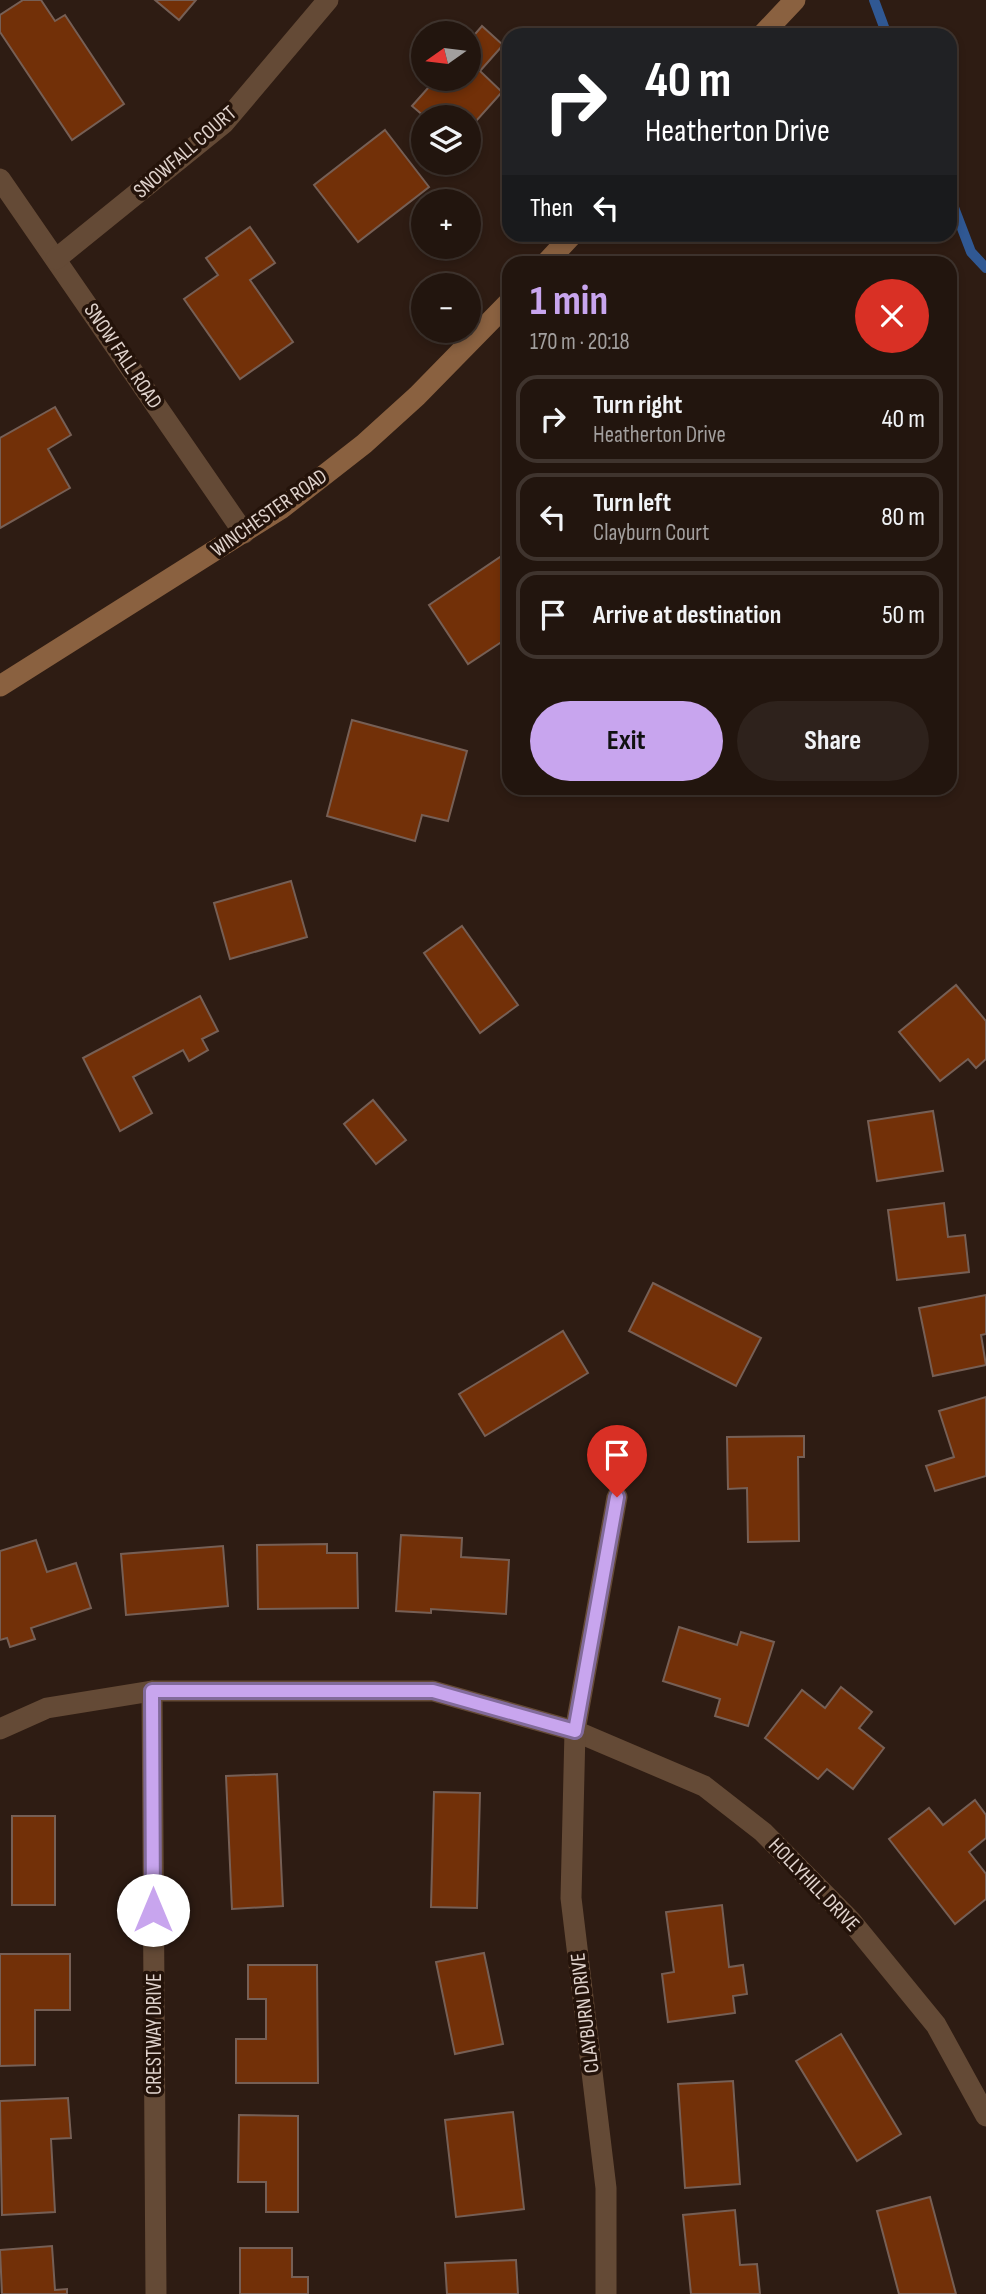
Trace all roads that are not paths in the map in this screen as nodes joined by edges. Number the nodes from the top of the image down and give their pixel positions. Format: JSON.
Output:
{"nodes":[{"id":1,"x":328,"y":0,"type":"edge"},
{"id":2,"x":795,"y":0,"type":"edge"},
{"id":3,"x":769,"y":28,"type":"edge"},
{"id":4,"x":0,"y":179,"type":"edge"},
{"id":5,"x":566,"y":242,"type":"edge"},
{"id":6,"x":553,"y":256,"type":"edge"},
{"id":7,"x":56,"y":259,"type":"junction"},
{"id":8,"x":502,"y":309,"type":"edge"},
{"id":9,"x":244,"y":533,"type":"junction"},
{"id":10,"x":0,"y":687,"type":"edge"},
{"id":11,"x":617,"y":1497,"type":"dead end"},
{"id":12,"x":152,"y":1691,"type":"junction"},
{"id":13,"x":0,"y":1729,"type":"edge"},
{"id":14,"x":575,"y":1731,"type":"junction"},
{"id":15,"x":986,"y":2116,"type":"edge"},
{"id":16,"x":156,"y":2294,"type":"edge"},
{"id":17,"x":606,"y":2294,"type":"edge"}],
"edges":[{"from":1,"to":7,"type":"street","name":"SNOWFALL COURT"},
{"from":2,"to":3,"type":"street"},
{"from":4,"to":7,"type":"street","name":"SNOW FALL ROAD"},
{"from":5,"to":6,"type":"street"},
{"from":7,"to":9,"type":"street","name":"SNOW FALL ROAD"},
{"from":8,"to":9,"type":"street","name":"WINCHESTER ROAD"},
{"from":9,"to":10,"type":"street","name":"WINCHESTER ROAD"},
{"from":11,"to":14,"type":"street","name":"CLAYBURN DRIVE"},
{"from":12,"to":13,"type":"street","name":"HOLLYHILL DRIVE"},
{"from":12,"to":14,"type":"street","name":"HOLLYHILL DRIVE"},
{"from":12,"to":16,"type":"street","name":"CRESTWAY DRIVE"},
{"from":14,"to":15,"type":"street","name":"HOLLYHILL DRIVE"},
{"from":14,"to":17,"type":"street","name":"CLAYBURN DRIVE"}]}
